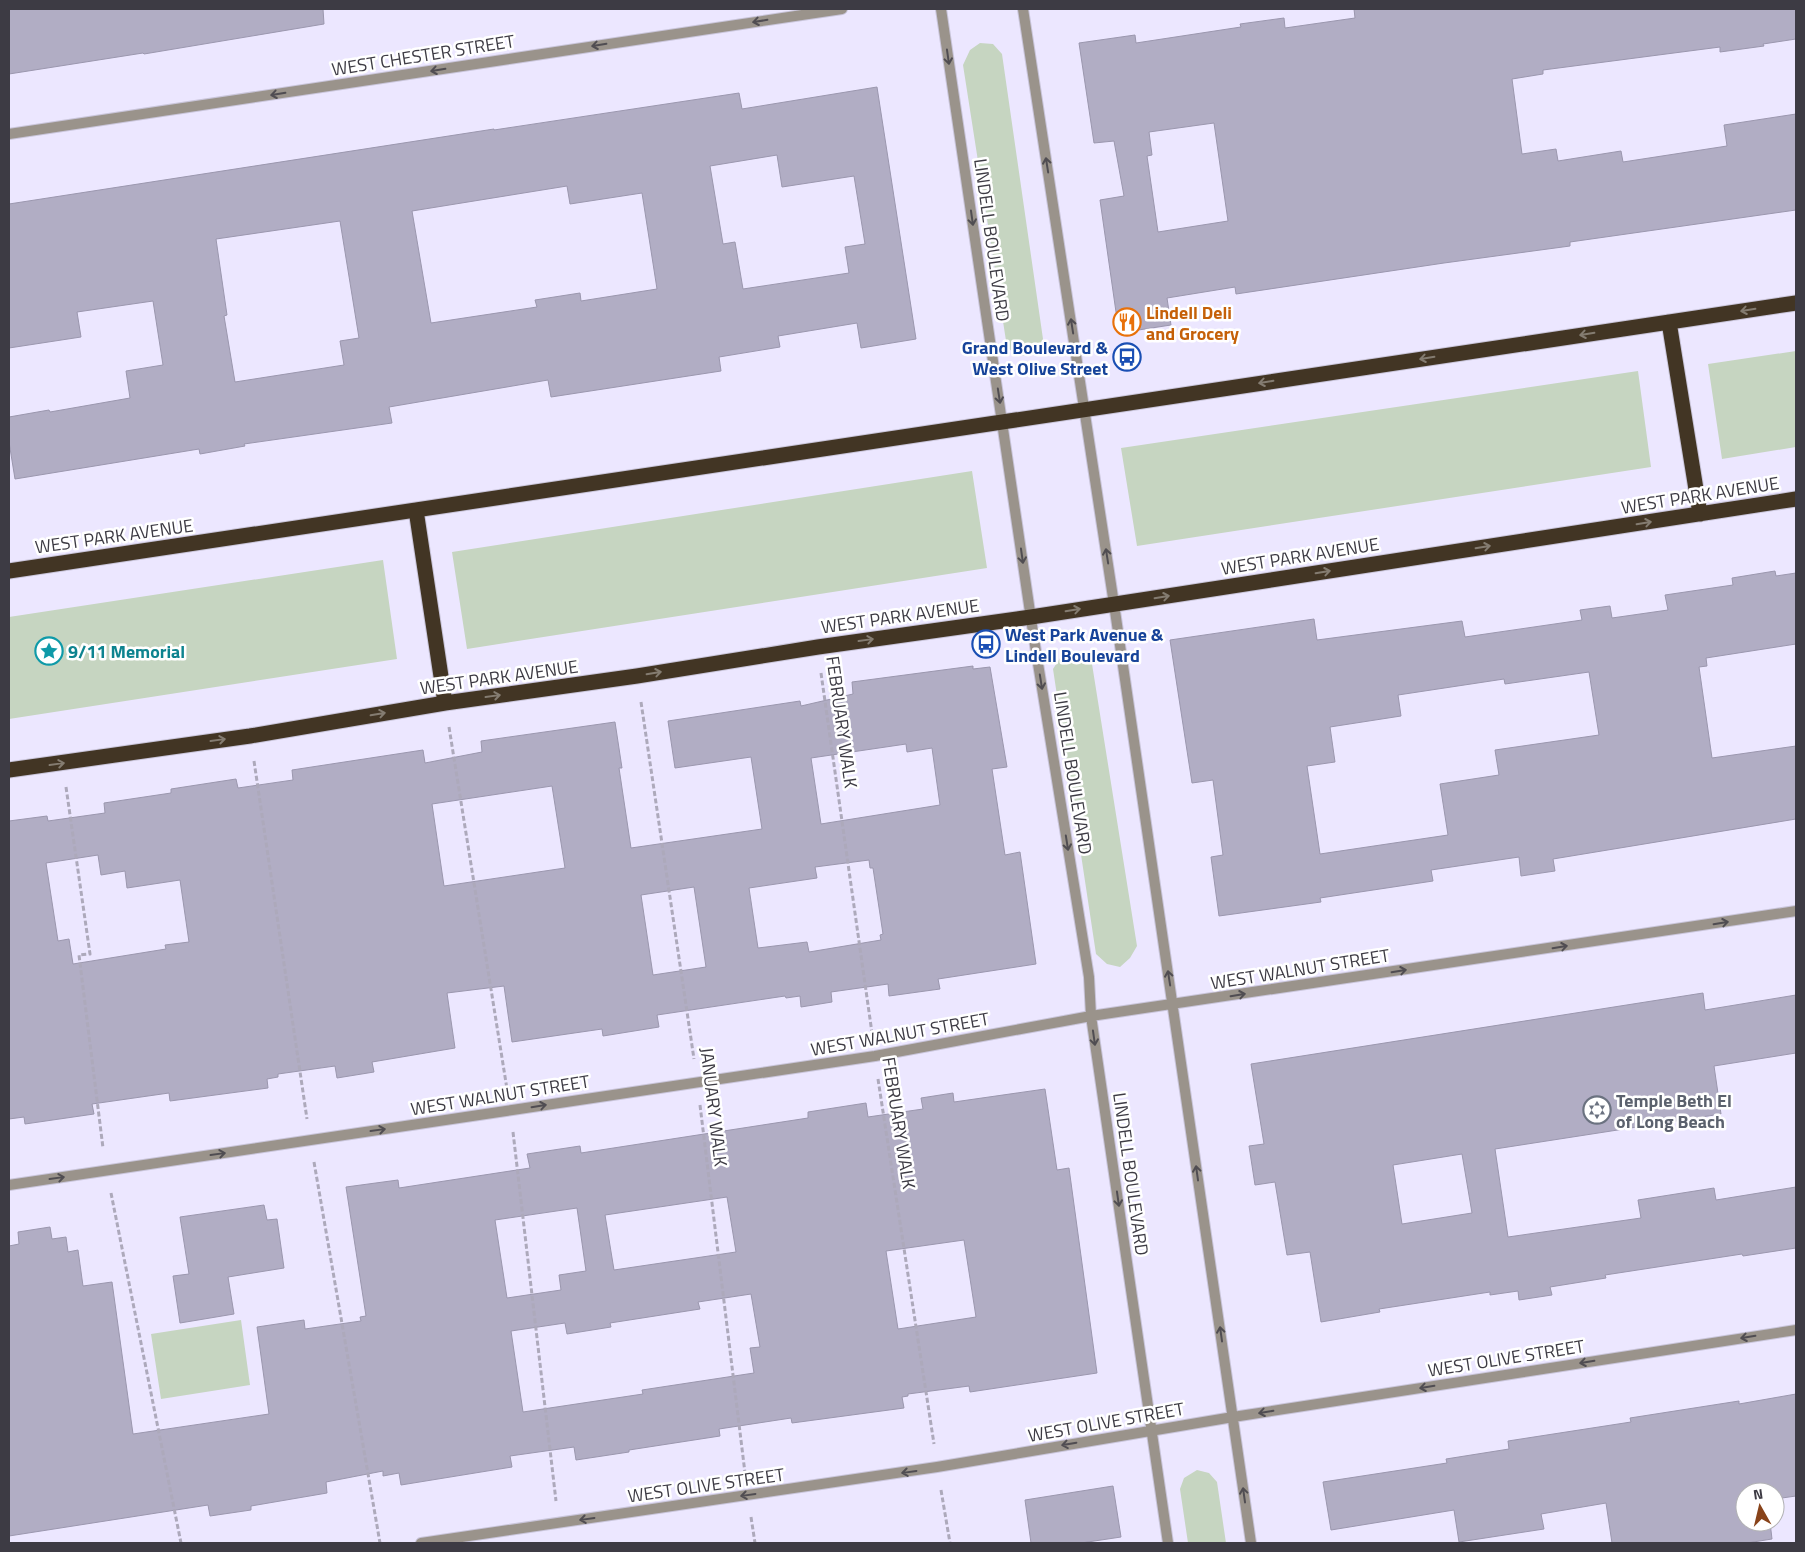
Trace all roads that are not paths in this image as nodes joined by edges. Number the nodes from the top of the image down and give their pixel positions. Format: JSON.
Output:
{"nodes":[{"id":1,"x":842,"y":9,"type":"edge"},
{"id":2,"x":941,"y":9,"type":"edge"},
{"id":3,"x":1023,"y":9,"type":"edge"},
{"id":4,"x":9,"y":134,"type":"edge"},
{"id":5,"x":1796,"y":303,"type":"edge"},
{"id":6,"x":1669,"y":322,"type":"junction"},
{"id":7,"x":1084,"y":410,"type":"junction"},
{"id":8,"x":1003,"y":422,"type":"junction"},
{"id":9,"x":1796,"y":499,"type":"edge"},
{"id":10,"x":416,"y":510,"type":"junction"},
{"id":11,"x":1700,"y":514,"type":"junction"},
{"id":12,"x":9,"y":571,"type":"edge"},
{"id":13,"x":1114,"y":604,"type":"junction"},
{"id":14,"x":1031,"y":617,"type":"junction"},
{"id":15,"x":445,"y":703,"type":"junction"},
{"id":16,"x":9,"y":770,"type":"edge"},
{"id":17,"x":1796,"y":911,"type":"edge"},
{"id":18,"x":1173,"y":1004,"type":"junction"},
{"id":19,"x":1091,"y":1016,"type":"junction"},
{"id":20,"x":9,"y":1185,"type":"edge"},
{"id":21,"x":1796,"y":1330,"type":"edge"},
{"id":22,"x":1233,"y":1416,"type":"junction"},
{"id":23,"x":1151,"y":1430,"type":"junction"},
{"id":24,"x":421,"y":1543,"type":"edge"},
{"id":25,"x":1168,"y":1543,"type":"edge"},
{"id":26,"x":1251,"y":1543,"type":"edge"}],
"edges":[{"from":1,"to":4,"type":"street","name":"WEST CHESTER STREET","one_way":true},
{"from":2,"to":8,"type":"street","name":"LINDELL BOULEVARD","one_way":true},
{"from":7,"to":3,"type":"street","one_way":true},
{"from":5,"to":6,"type":"highway","name":"WEST PARK AVENUE","one_way":true},
{"from":6,"to":7,"type":"highway","name":"WEST PARK AVENUE","one_way":true},
{"from":6,"to":11,"type":"highway"},
{"from":7,"to":8,"type":"highway","name":"WEST PARK AVENUE"},
{"from":13,"to":7,"type":"street","one_way":true},
{"from":8,"to":10,"type":"highway","name":"WEST PARK AVENUE"},
{"from":8,"to":14,"type":"street","name":"LINDELL BOULEVARD","one_way":true},
{"from":9,"to":11,"type":"highway","name":"WEST PARK AVENUE"},
{"from":10,"to":12,"type":"highway","name":"WEST PARK AVENUE"},
{"from":10,"to":15,"type":"highway"},
{"from":13,"to":11,"type":"highway","name":"WEST PARK AVENUE","one_way":true},
{"from":14,"to":13,"type":"highway","name":"WEST PARK AVENUE","one_way":true},
{"from":18,"to":13,"type":"street","one_way":true},
{"from":15,"to":14,"type":"highway","name":"WEST PARK AVENUE","one_way":true},
{"from":14,"to":19,"type":"street","name":"LINDELL BOULEVARD","one_way":true},
{"from":16,"to":15,"type":"highway","name":"WEST PARK AVENUE","one_way":true},
{"from":18,"to":17,"type":"street","name":"WEST WALNUT STREET","one_way":true},
{"from":18,"to":19,"type":"street","name":"WEST WALNUT STREET"},
{"from":22,"to":18,"type":"street","one_way":true},
{"from":20,"to":19,"type":"street","name":"WEST WALNUT STREET","one_way":true},
{"from":19,"to":23,"type":"street","name":"LINDELL BOULEVARD","one_way":true},
{"from":21,"to":22,"type":"street","name":"WEST OLIVE STREET","one_way":true},
{"from":22,"to":23,"type":"street","name":"WEST OLIVE STREET"},
{"from":26,"to":22,"type":"street","one_way":true},
{"from":23,"to":24,"type":"street","name":"WEST OLIVE STREET","one_way":true},
{"from":23,"to":25,"type":"street","name":"LINDELL BOULEVARD"}]}
